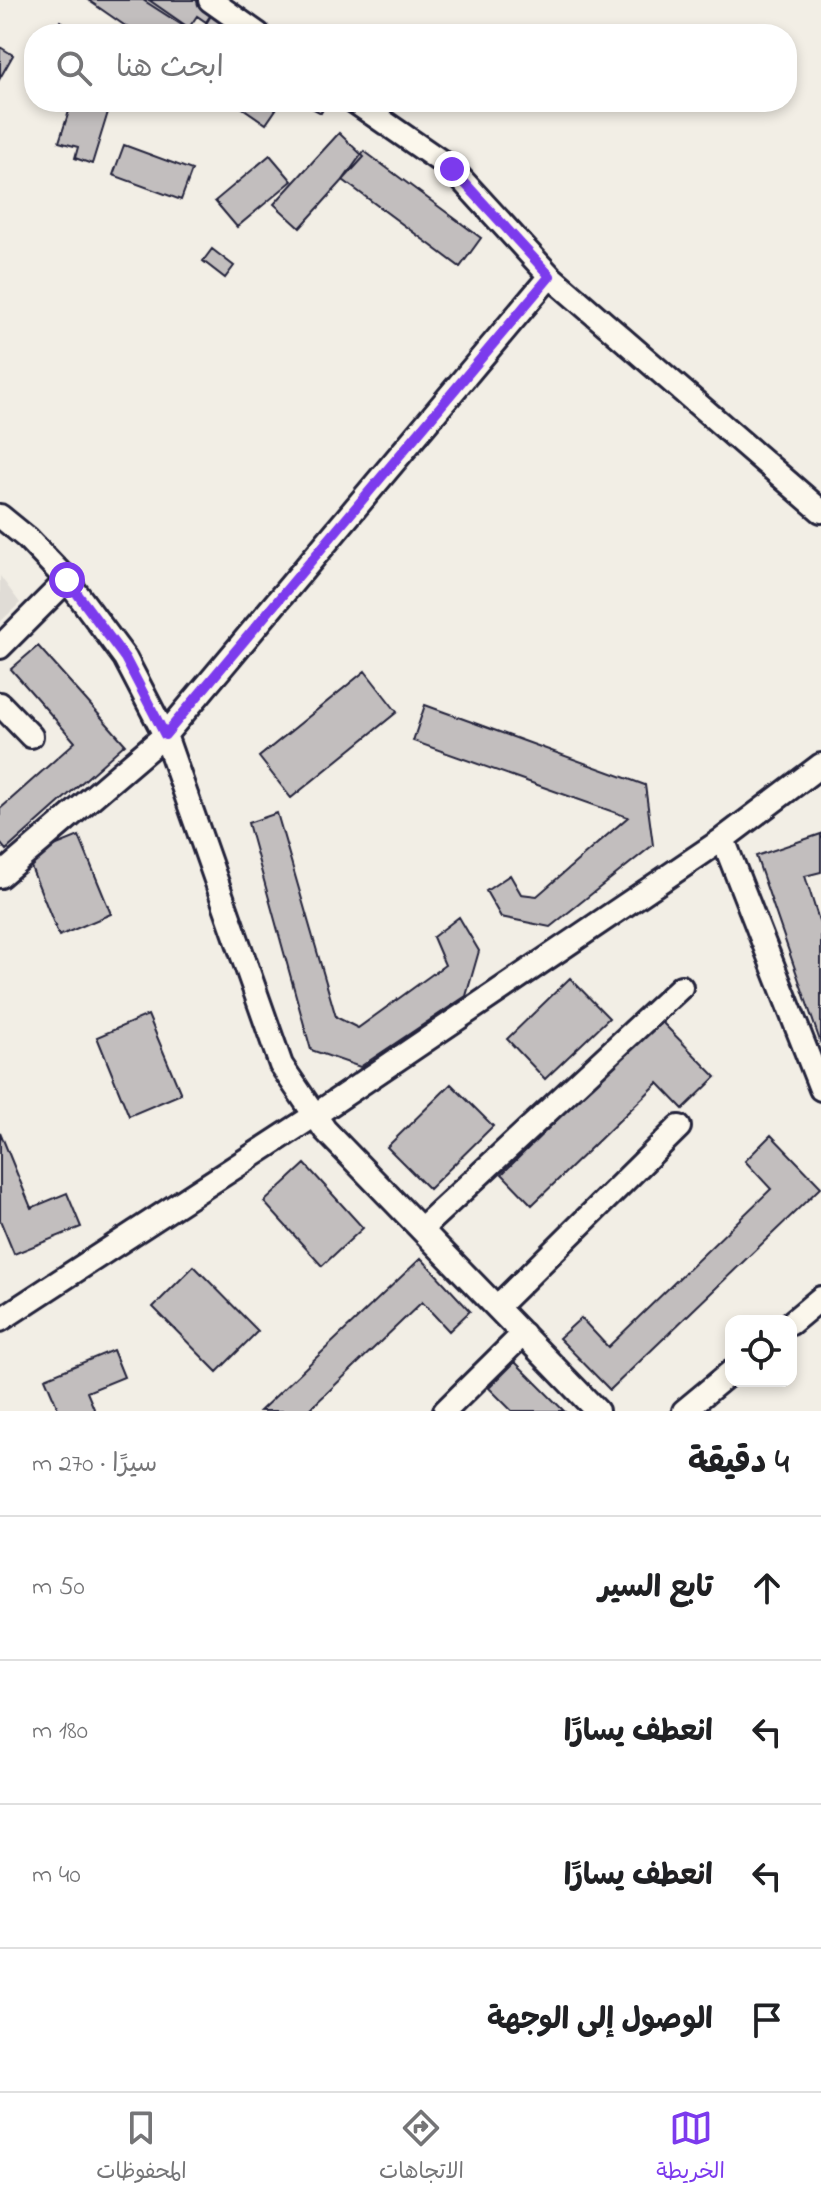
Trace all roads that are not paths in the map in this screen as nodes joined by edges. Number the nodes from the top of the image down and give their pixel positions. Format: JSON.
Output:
{"nodes":[{"id":1,"x":210,"y":0,"type":"edge"},
{"id":2,"x":244,"y":24,"type":"edge"},
{"id":3,"x":369,"y":112,"type":"edge"},
{"id":4,"x":550,"y":276,"type":"junction"},
{"id":5,"x":821,"y":511,"type":"edge"},
{"id":6,"x":0,"y":516,"type":"edge"},
{"id":7,"x":67,"y":580,"type":"junction"},
{"id":8,"x":0,"y":647,"type":"edge"},
{"id":9,"x":0,"y":704,"type":"edge"},
{"id":10,"x":165,"y":735,"type":"junction"},
{"id":11,"x":31,"y":736,"type":"dead end"},
{"id":12,"x":821,"y":765,"type":"edge"},
{"id":13,"x":723,"y":839,"type":"junction"},
{"id":14,"x":0,"y":876,"type":"edge"},
{"id":15,"x":681,"y":987,"type":"dead end"},
{"id":16,"x":821,"y":1089,"type":"edge"},
{"id":17,"x":315,"y":1115,"type":"junction"},
{"id":18,"x":679,"y":1127,"type":"dead end"},
{"id":19,"x":421,"y":1229,"type":"junction"},
{"id":20,"x":821,"y":1298,"type":"edge"},
{"id":21,"x":497,"y":1307,"type":"junction"},
{"id":22,"x":2,"y":1311,"type":"edge"},
{"id":23,"x":797,"y":1318,"type":"edge"},
{"id":24,"x":523,"y":1334,"type":"junction"},
{"id":25,"x":725,"y":1377,"type":"edge"},
{"id":26,"x":445,"y":1411,"type":"edge"},
{"id":27,"x":597,"y":1411,"type":"edge"},
{"id":28,"x":684,"y":1411,"type":"edge"}],
"edges":[{"from":1,"to":2,"type":"street"},
{"from":3,"to":4,"type":"street"},
{"from":4,"to":5,"type":"street"},
{"from":4,"to":10,"type":"street"},
{"from":6,"to":7,"type":"street"},
{"from":7,"to":8,"type":"street"},
{"from":7,"to":10,"type":"street"},
{"from":9,"to":11,"type":"street"},
{"from":10,"to":14,"type":"street"},
{"from":10,"to":17,"type":"street"},
{"from":12,"to":13,"type":"street"},
{"from":13,"to":16,"type":"street"},
{"from":13,"to":17,"type":"street"},
{"from":15,"to":19,"type":"street"},
{"from":17,"to":19,"type":"street"},
{"from":17,"to":22,"type":"street"},
{"from":18,"to":21,"type":"street"},
{"from":19,"to":21,"type":"street"},
{"from":20,"to":23,"type":"street"},
{"from":21,"to":24,"type":"street"},
{"from":24,"to":26,"type":"street"},
{"from":24,"to":27,"type":"street"},
{"from":25,"to":28,"type":"street"}]}
